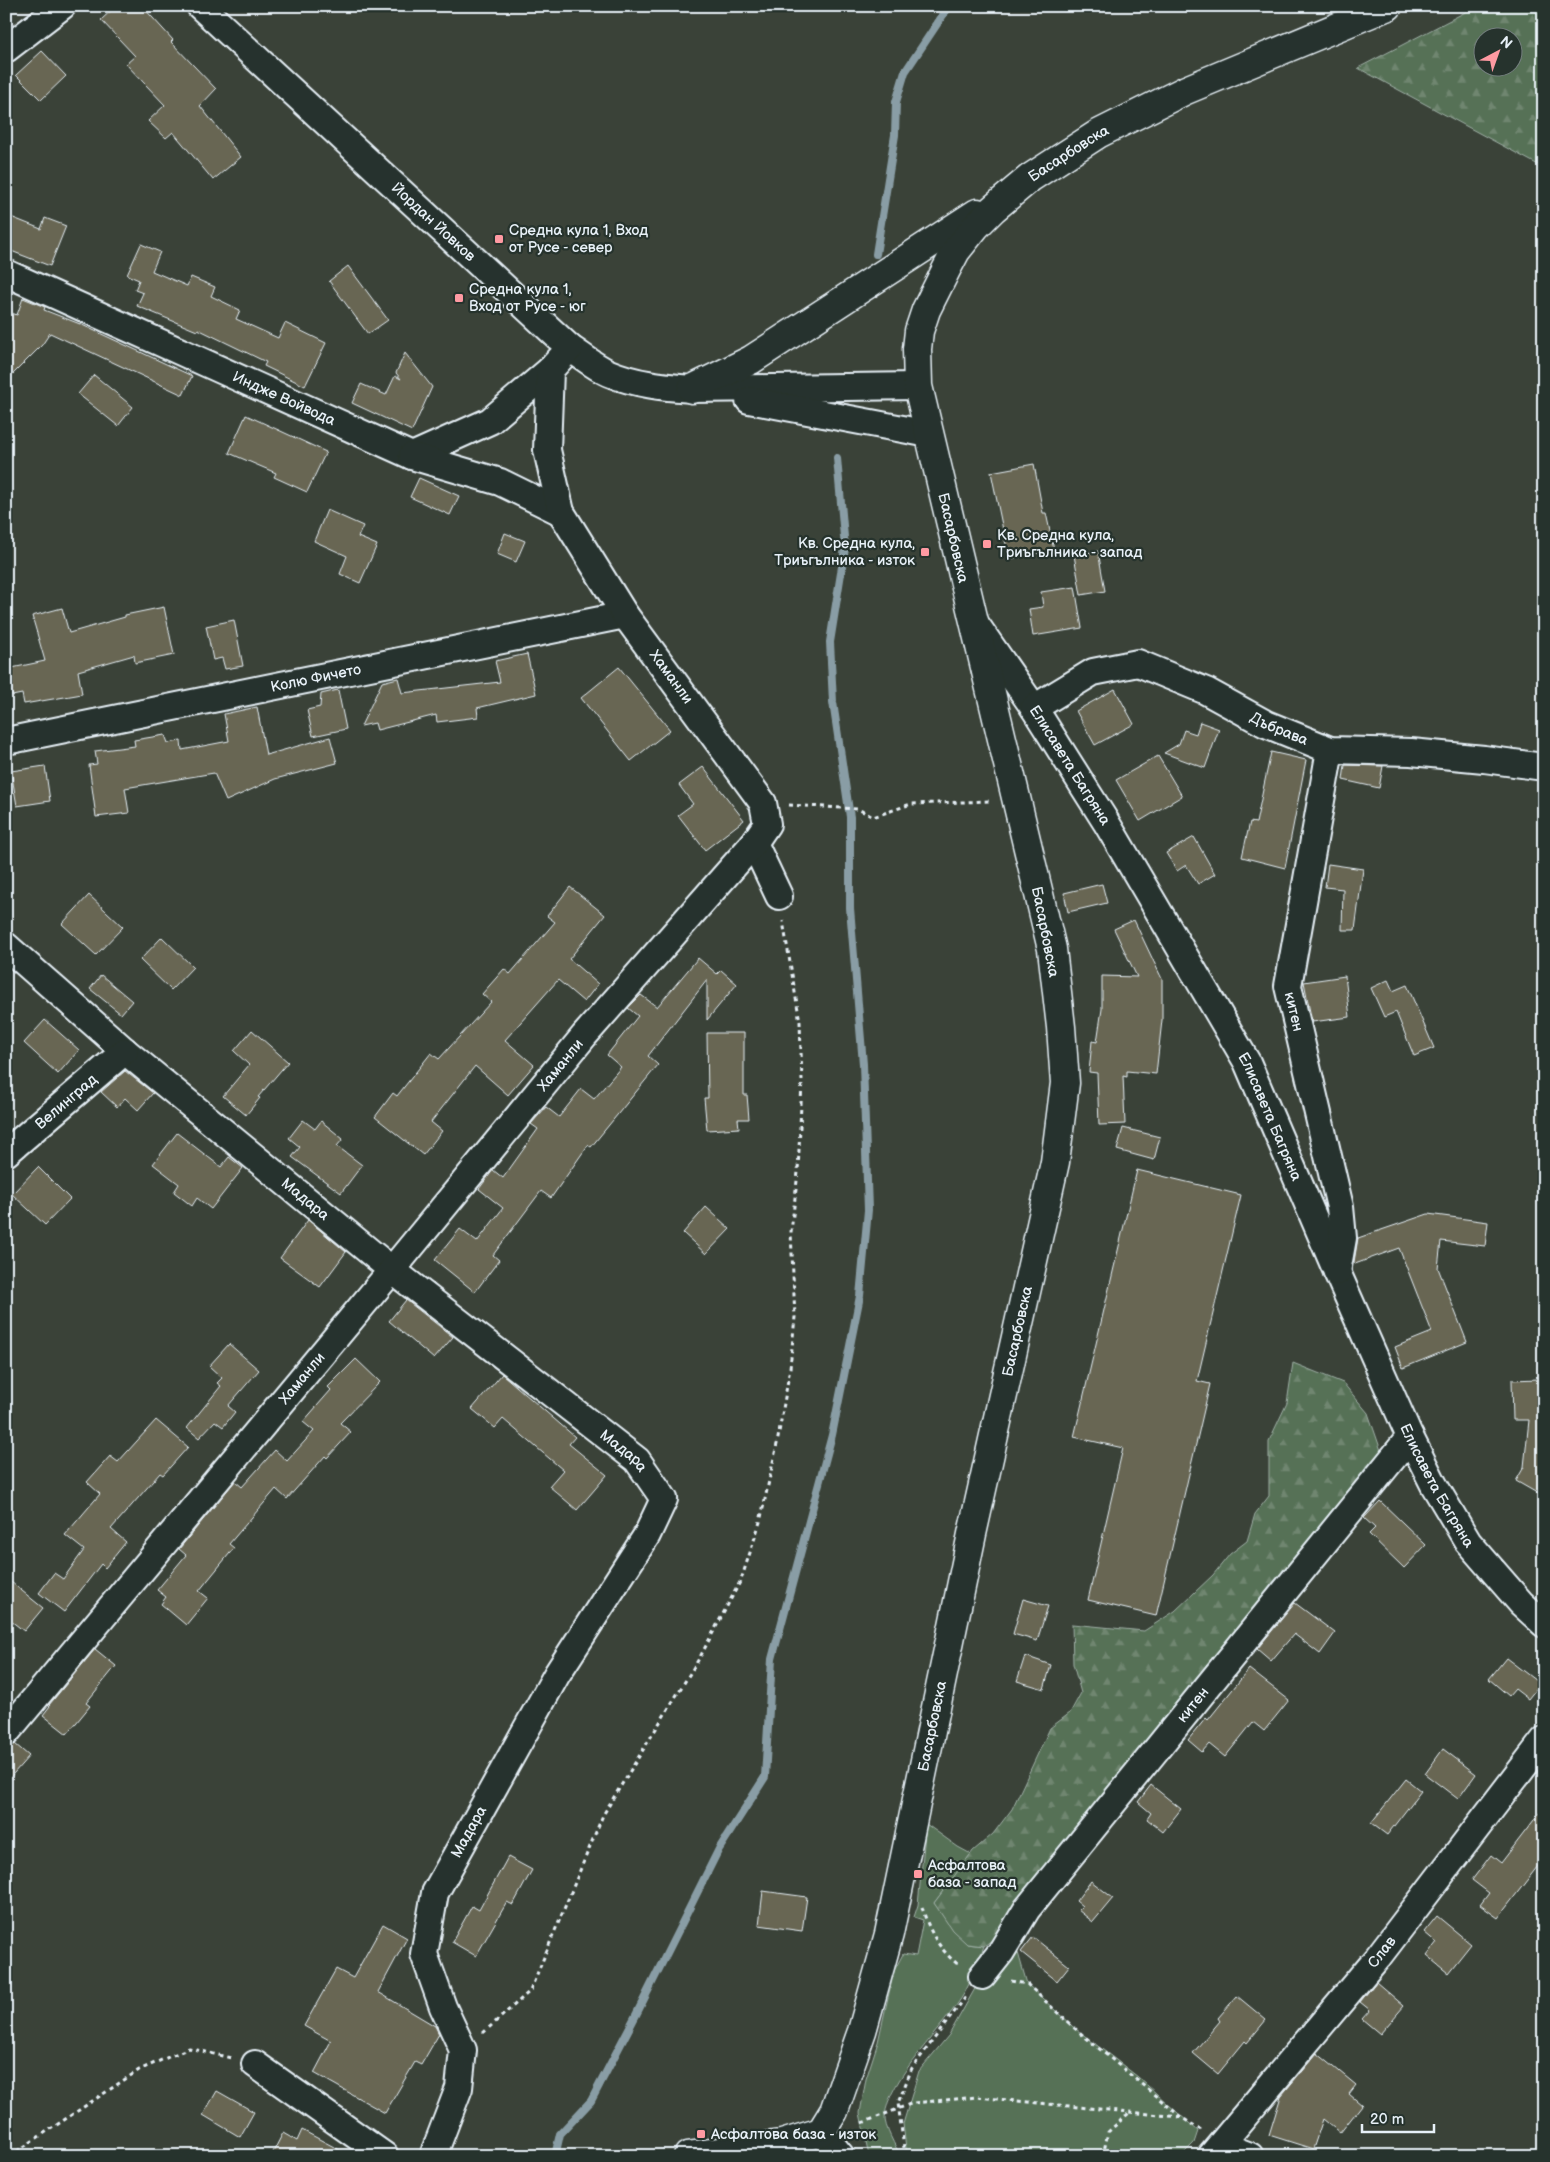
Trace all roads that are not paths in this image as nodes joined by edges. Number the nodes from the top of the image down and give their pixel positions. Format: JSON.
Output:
{"nodes":[{"id":1,"x":62,"y":6,"type":"edge"},
{"id":2,"x":200,"y":6,"type":"edge"},
{"id":3,"x":1388,"y":6,"type":"edge"},
{"id":4,"x":6,"y":49,"type":"edge"},
{"id":5,"x":1030,"y":178,"type":"junction"},
{"id":6,"x":6,"y":273,"type":"edge"},
{"id":7,"x":570,"y":348,"type":"junction"},
{"id":8,"x":550,"y":370,"type":"junction"},
{"id":9,"x":918,"y":386,"type":"junction"},
{"id":10,"x":692,"y":389,"type":"junction"},
{"id":11,"x":929,"y":434,"type":"junction"},
{"id":12,"x":412,"y":456,"type":"junction"},
{"id":13,"x":561,"y":512,"type":"junction"},
{"id":14,"x":626,"y":615,"type":"junction"},
{"id":15,"x":973,"y":620,"type":"junction"},
{"id":16,"x":1034,"y":708,"type":"junction"},
{"id":17,"x":6,"y":742,"type":"edge"},
{"id":18,"x":1330,"y":750,"type":"junction"},
{"id":19,"x":1544,"y":767,"type":"edge"},
{"id":20,"x":754,"y":843,"type":"junction"},
{"id":21,"x":779,"y":896,"type":"road end"},
{"id":22,"x":6,"y":946,"type":"edge"},
{"id":23,"x":125,"y":1051,"type":"junction"},
{"id":24,"x":6,"y":1153,"type":"edge"},
{"id":25,"x":392,"y":1270,"type":"junction"},
{"id":26,"x":1337,"y":1272,"type":"junction"},
{"id":27,"x":1410,"y":1437,"type":"junction"},
{"id":28,"x":1544,"y":1624,"type":"edge"},
{"id":29,"x":6,"y":1733,"type":"edge"},
{"id":30,"x":1544,"y":1740,"type":"edge"},
{"id":31,"x":982,"y":1976,"type":"road end"},
{"id":32,"x":255,"y":2064,"type":"road end"},
{"id":33,"x":827,"y":2122,"type":"junction"},
{"id":34,"x":1216,"y":2150,"type":"edge"},
{"id":35,"x":385,"y":2156,"type":"edge"},
{"id":36,"x":433,"y":2156,"type":"edge"},
{"id":37,"x":688,"y":2156,"type":"edge"},
{"id":38,"x":841,"y":2156,"type":"edge"},
{"id":39,"x":1250,"y":2156,"type":"edge"}],
"edges":[{"from":1,"to":4,"type":"street"},
{"from":2,"to":7,"type":"street","name":"Йордан Йовков"},
{"from":3,"to":5,"type":"street","name":"Басарбовска"},
{"from":5,"to":9,"type":"street","name":"Басарбовска"},
{"from":5,"to":10,"type":"street"},
{"from":6,"to":12,"type":"street","name":"Индже Войвода"},
{"from":7,"to":8,"type":"street"},
{"from":7,"to":10,"type":"street","name":"Йордан Йовков"},
{"from":8,"to":12,"type":"street"},
{"from":8,"to":13,"type":"street","name":"Хаманли"},
{"from":9,"to":10,"type":"street"},
{"from":9,"to":11,"type":"street","name":"Басарбовска"},
{"from":10,"to":11,"type":"street"},
{"from":11,"to":15,"type":"street","name":"Басарбовска"},
{"from":12,"to":13,"type":"street","name":"Индже Войвода"},
{"from":13,"to":14,"type":"street","name":"Хаманли"},
{"from":14,"to":17,"type":"street","name":"Колю Фичето"},
{"from":14,"to":20,"type":"street","name":"Хаманли"},
{"from":15,"to":16,"type":"street","name":"Елисавета Багряна"},
{"from":15,"to":33,"type":"street","name":"Басарбовска"},
{"from":16,"to":18,"type":"street","name":"Дъбрава"},
{"from":16,"to":26,"type":"street","name":"Елисавета Багряна"},
{"from":18,"to":19,"type":"street","name":"Дъбрава"},
{"from":18,"to":26,"type":"street","name":"китен"},
{"from":20,"to":21,"type":"street"},
{"from":20,"to":25,"type":"street","name":"Хаманли"},
{"from":22,"to":23,"type":"street","name":"Мадара"},
{"from":23,"to":24,"type":"street","name":"Велинград"},
{"from":23,"to":25,"type":"street","name":"Мадара"},
{"from":25,"to":29,"type":"street","name":"Хаманли"},
{"from":25,"to":36,"type":"street","name":"Мадара"},
{"from":26,"to":27,"type":"street","name":"Елисавета Багряна"},
{"from":27,"to":28,"type":"street","name":"Елисавета Багряна"},
{"from":27,"to":31,"type":"street","name":"китен"},
{"from":30,"to":34,"type":"street","name":"Слав"},
{"from":32,"to":35,"type":"street"},
{"from":33,"to":37,"type":"street"},
{"from":33,"to":38,"type":"street"},
{"from":34,"to":39,"type":"street"}]}
